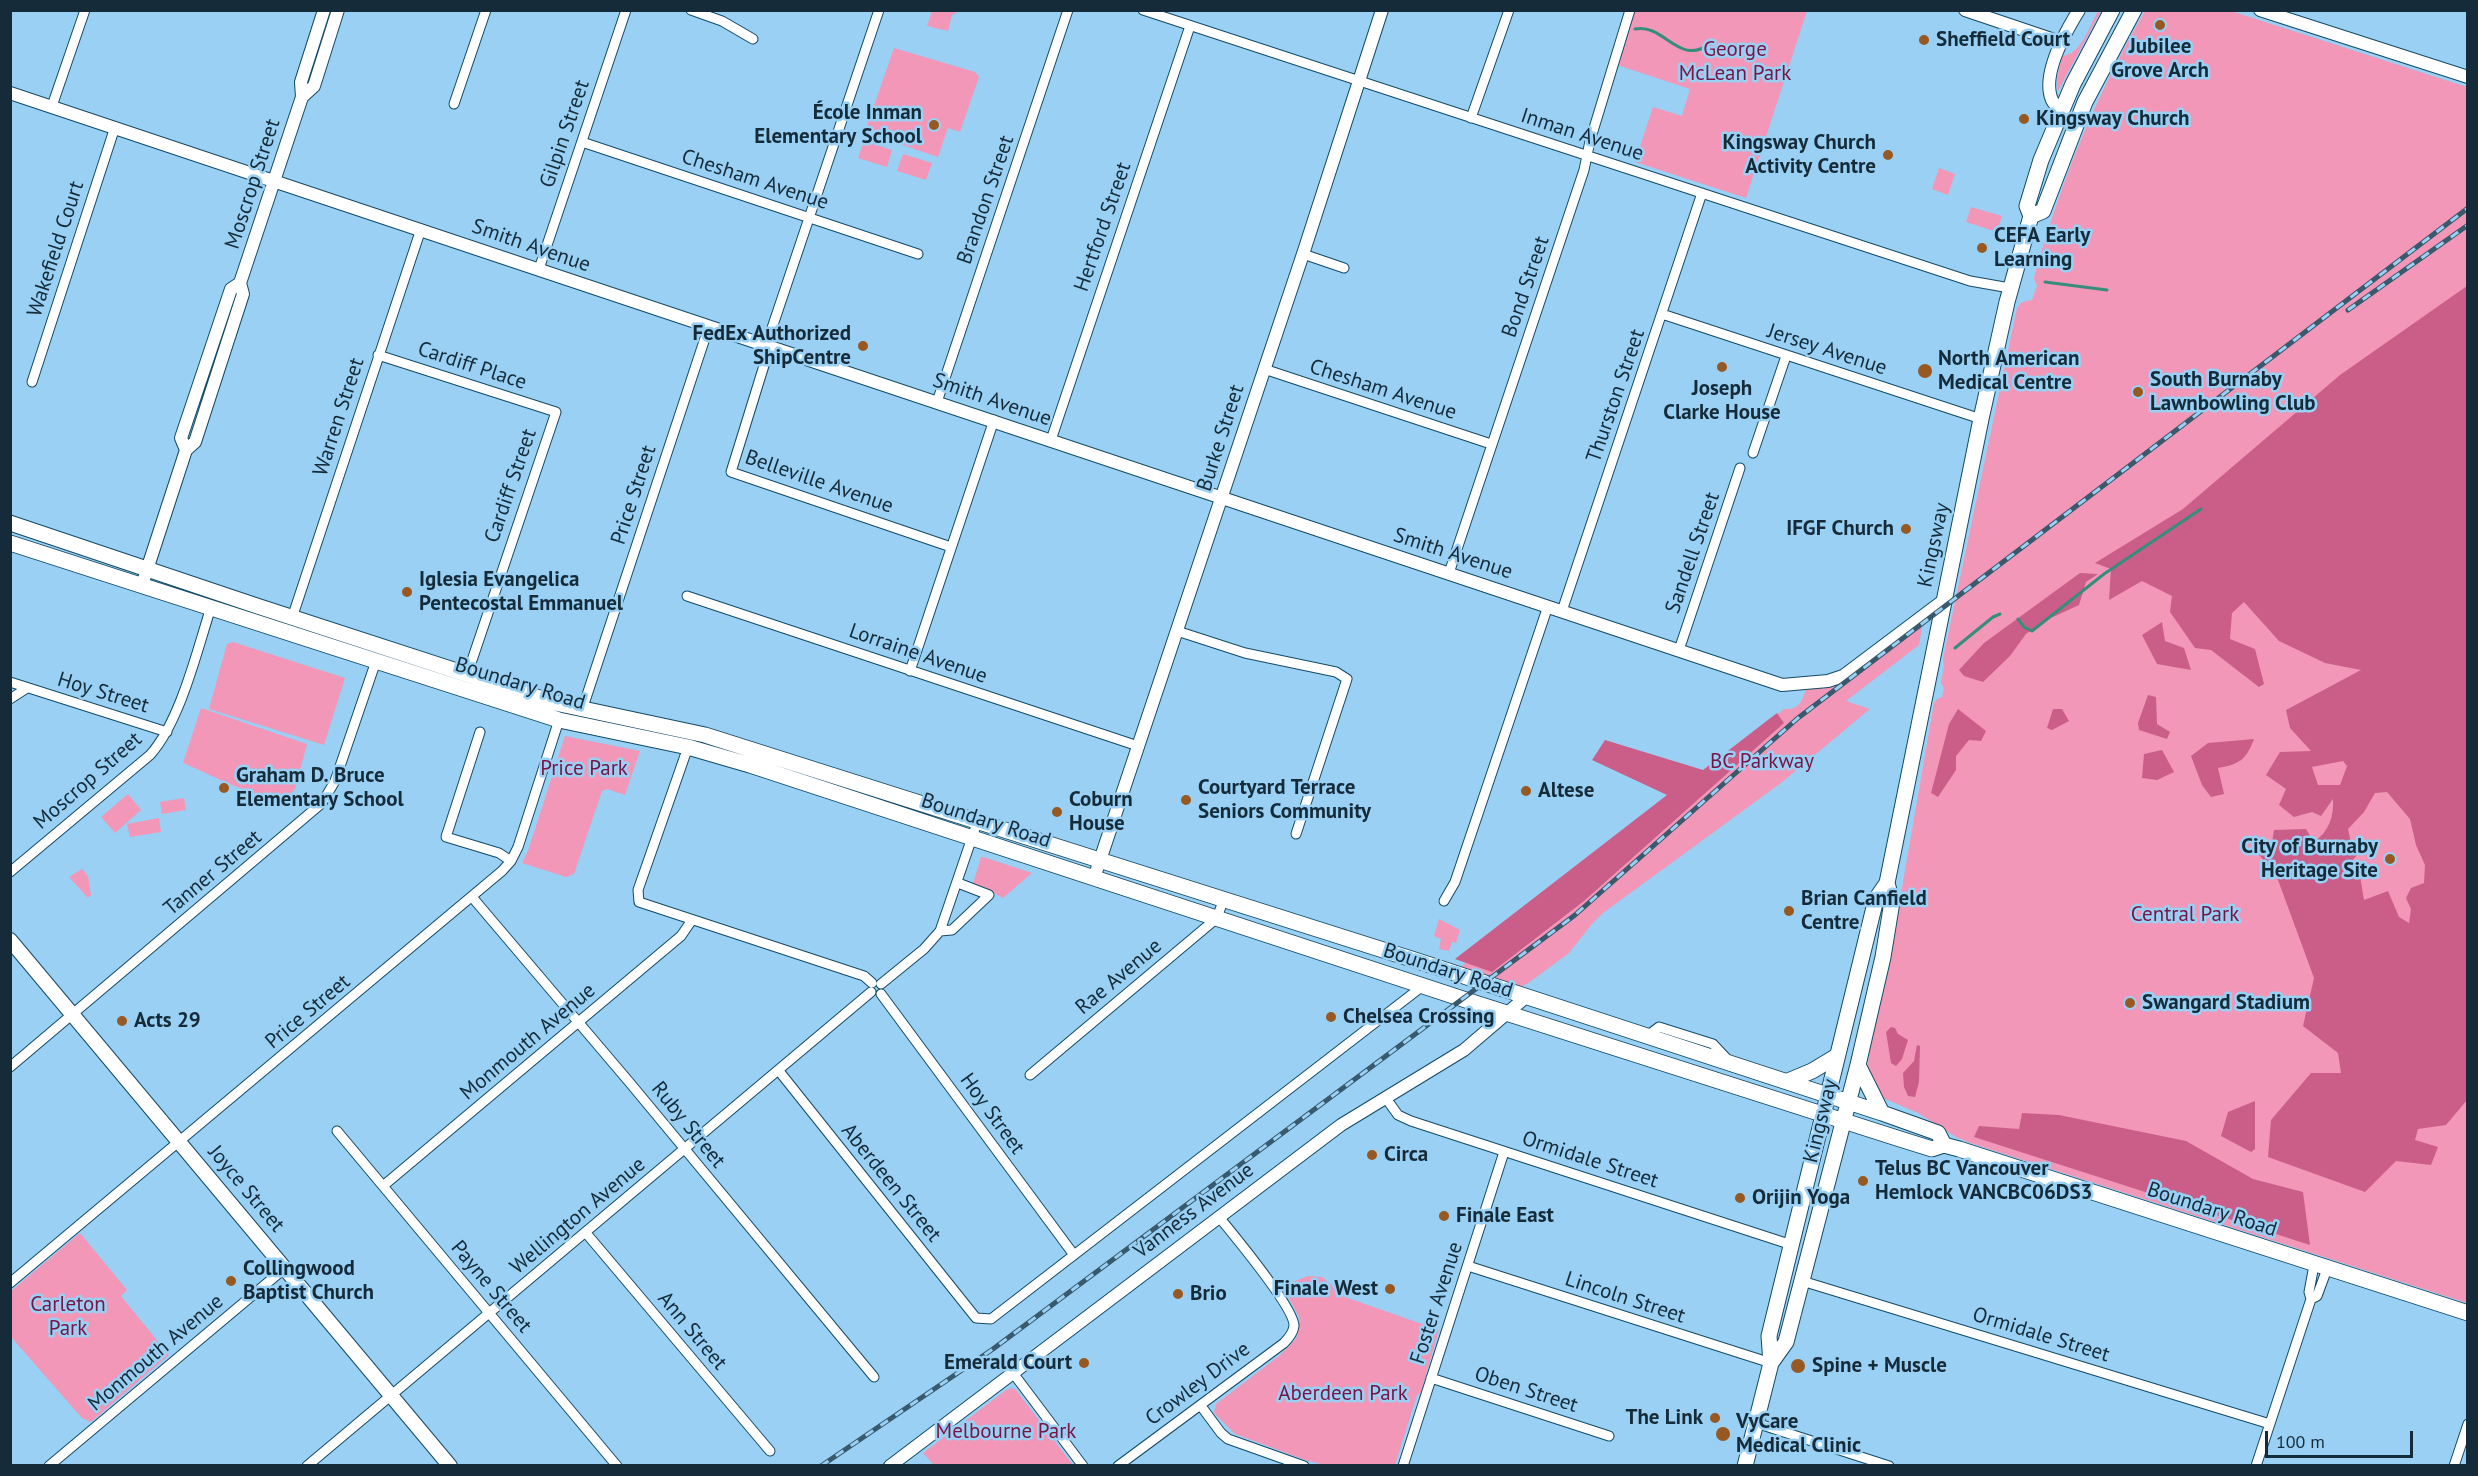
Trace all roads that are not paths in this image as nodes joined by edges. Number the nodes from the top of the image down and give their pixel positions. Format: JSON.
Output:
{"nodes":[{"id":1,"x":85,"y":10,"type":"edge"},
{"id":2,"x":324,"y":10,"type":"edge"},
{"id":3,"x":338,"y":10,"type":"edge"},
{"id":4,"x":486,"y":10,"type":"edge"},
{"id":5,"x":626,"y":10,"type":"edge"},
{"id":6,"x":691,"y":10,"type":"edge"},
{"id":7,"x":879,"y":10,"type":"edge"},
{"id":8,"x":1068,"y":10,"type":"edge"},
{"id":9,"x":1143,"y":10,"type":"edge"},
{"id":10,"x":1382,"y":10,"type":"edge"},
{"id":11,"x":1509,"y":10,"type":"edge"},
{"id":12,"x":1630,"y":10,"type":"edge"},
{"id":13,"x":1965,"y":10,"type":"edge"},
{"id":14,"x":2079,"y":10,"type":"edge"},
{"id":15,"x":2112,"y":10,"type":"edge"},
{"id":16,"x":2134,"y":10,"type":"edge"},
{"id":17,"x":2260,"y":10,"type":"edge"},
{"id":18,"x":1190,"y":26,"type":"junction"},
{"id":19,"x":753,"y":39,"type":"dead end"},
{"id":20,"x":2060,"y":42,"type":"junction"},
{"id":21,"x":2468,"y":77,"type":"edge"},
{"id":22,"x":1360,"y":81,"type":"junction"},
{"id":23,"x":10,"y":93,"type":"edge"},
{"id":24,"x":302,"y":97,"type":"junction"},
{"id":25,"x":454,"y":104,"type":"dead end"},
{"id":26,"x":52,"y":106,"type":"junction"},
{"id":27,"x":2061,"y":111,"type":"junction"},
{"id":28,"x":1471,"y":118,"type":"junction"},
{"id":29,"x":115,"y":127,"type":"junction"},
{"id":30,"x":582,"y":142,"type":"junction"},
{"id":31,"x":1588,"y":156,"type":"junction"},
{"id":32,"x":274,"y":180,"type":"junction"},
{"id":33,"x":1702,"y":193,"type":"junction"},
{"id":34,"x":2031,"y":216,"type":"junction"},
{"id":35,"x":809,"y":217,"type":"junction"},
{"id":36,"x":421,"y":229,"type":"junction"},
{"id":37,"x":918,"y":254,"type":"dead end"},
{"id":38,"x":1303,"y":254,"type":"junction"},
{"id":39,"x":1344,"y":268,"type":"dead end"},
{"id":40,"x":539,"y":269,"type":"junction"},
{"id":41,"x":2010,"y":288,"type":"junction"},
{"id":42,"x":1662,"y":314,"type":"junction"},
{"id":43,"x":709,"y":326,"type":"junction"},
{"id":44,"x":768,"y":345,"type":"junction"},
{"id":45,"x":378,"y":355,"type":"junction"},
{"id":46,"x":1786,"y":356,"type":"junction"},
{"id":47,"x":1264,"y":369,"type":"junction"},
{"id":48,"x":32,"y":382,"type":"dead end"},
{"id":49,"x":937,"y":402,"type":"junction"},
{"id":50,"x":556,"y":412,"type":"joint"},
{"id":51,"x":1981,"y":419,"type":"junction"},
{"id":52,"x":994,"y":420,"type":"junction"},
{"id":53,"x":1051,"y":440,"type":"junction"},
{"id":54,"x":1491,"y":444,"type":"junction"},
{"id":55,"x":1753,"y":453,"type":"dead end"},
{"id":56,"x":1740,"y":468,"type":"dead end"},
{"id":57,"x":1222,"y":497,"type":"junction"},
{"id":58,"x":10,"y":523,"type":"edge"},
{"id":59,"x":10,"y":543,"type":"edge"},
{"id":60,"x":951,"y":547,"type":"junction"},
{"id":61,"x":1449,"y":573,"type":"junction"},
{"id":62,"x":145,"y":577,"type":"junction"},
{"id":63,"x":687,"y":596,"type":"dead end"},
{"id":64,"x":1944,"y":600,"type":"junction"},
{"id":65,"x":1548,"y":606,"type":"junction"},
{"id":66,"x":211,"y":607,"type":"junction"},
{"id":67,"x":1562,"y":611,"type":"junction"},
{"id":68,"x":292,"y":618,"type":"junction"},
{"id":69,"x":1177,"y":630,"type":"junction"},
{"id":70,"x":1679,"y":650,"type":"junction"},
{"id":71,"x":376,"y":661,"type":"junction"},
{"id":72,"x":910,"y":671,"type":"junction"},
{"id":73,"x":467,"y":675,"type":"junction"},
{"id":74,"x":10,"y":682,"type":"edge"},
{"id":75,"x":27,"y":688,"type":"junction"},
{"id":76,"x":10,"y":699,"type":"edge"},
{"id":77,"x":582,"y":710,"type":"junction"},
{"id":78,"x":612,"y":716,"type":"junction"},
{"id":79,"x":559,"y":720,"type":"junction"},
{"id":80,"x":167,"y":732,"type":"junction"},
{"id":81,"x":480,"y":732,"type":"dead end"},
{"id":82,"x":1138,"y":746,"type":"junction"},
{"id":83,"x":688,"y":747,"type":"junction"},
{"id":84,"x":978,"y":820,"type":"junction"},
{"id":85,"x":1296,"y":834,"type":"dead end"},
{"id":86,"x":972,"y":839,"type":"junction"},
{"id":87,"x":1100,"y":860,"type":"junction"},
{"id":88,"x":510,"y":861,"type":"junction"},
{"id":89,"x":10,"y":872,"type":"edge"},
{"id":90,"x":1094,"y":878,"type":"junction"},
{"id":91,"x":958,"y":883,"type":"junction"},
{"id":92,"x":1887,"y":884,"type":"junction"},
{"id":93,"x":472,"y":897,"type":"junction"},
{"id":94,"x":1223,"y":901,"type":"junction"},
{"id":95,"x":1444,"y":901,"type":"dead end"},
{"id":96,"x":1217,"y":918,"type":"junction"},
{"id":97,"x":692,"y":920,"type":"junction"},
{"id":98,"x":940,"y":931,"type":"junction"},
{"id":99,"x":10,"y":940,"type":"edge"},
{"id":100,"x":1424,"y":986,"type":"junction"},
{"id":101,"x":876,"y":988,"type":"junction"},
{"id":102,"x":1526,"y":997,"type":"junction"},
{"id":103,"x":1507,"y":1013,"type":"junction"},
{"id":104,"x":73,"y":1015,"type":"junction"},
{"id":105,"x":580,"y":1023,"type":"junction"},
{"id":106,"x":1838,"y":1056,"type":"junction"},
{"id":107,"x":1858,"y":1065,"type":"junction"},
{"id":108,"x":10,"y":1067,"type":"edge"},
{"id":109,"x":779,"y":1071,"type":"junction"},
{"id":110,"x":1030,"y":1075,"type":"dead end"},
{"id":111,"x":1788,"y":1081,"type":"junction"},
{"id":112,"x":1827,"y":1095,"type":"junction"},
{"id":113,"x":1385,"y":1097,"type":"junction"},
{"id":114,"x":1848,"y":1102,"type":"junction"},
{"id":115,"x":1882,"y":1113,"type":"junction"},
{"id":116,"x":1823,"y":1114,"type":"junction"},
{"id":117,"x":1843,"y":1121,"type":"junction"},
{"id":118,"x":337,"y":1131,"type":"dead end"},
{"id":119,"x":179,"y":1142,"type":"junction"},
{"id":120,"x":1944,"y":1145,"type":"junction"},
{"id":121,"x":685,"y":1150,"type":"junction"},
{"id":122,"x":1504,"y":1152,"type":"junction"},
{"id":123,"x":383,"y":1186,"type":"junction"},
{"id":124,"x":1219,"y":1217,"type":"junction"},
{"id":125,"x":586,"y":1233,"type":"junction"},
{"id":126,"x":1792,"y":1245,"type":"junction"},
{"id":127,"x":1074,"y":1255,"type":"junction"},
{"id":128,"x":1468,"y":1266,"type":"junction"},
{"id":129,"x":2320,"y":1267,"type":"junction"},
{"id":130,"x":285,"y":1268,"type":"junction"},
{"id":131,"x":1802,"y":1281,"type":"junction"},
{"id":132,"x":10,"y":1283,"type":"edge"},
{"id":133,"x":2311,"y":1299,"type":"junction"},
{"id":134,"x":490,"y":1313,"type":"junction"},
{"id":135,"x":2468,"y":1313,"type":"edge"},
{"id":136,"x":976,"y":1318,"type":"joint"},
{"id":137,"x":1771,"y":1363,"type":"junction"},
{"id":138,"x":1013,"y":1373,"type":"junction"},
{"id":139,"x":874,"y":1377,"type":"dead end"},
{"id":140,"x":1431,"y":1378,"type":"junction"},
{"id":141,"x":391,"y":1395,"type":"junction"},
{"id":142,"x":1201,"y":1406,"type":"junction"},
{"id":143,"x":1756,"y":1423,"type":"junction"},
{"id":144,"x":2270,"y":1424,"type":"junction"},
{"id":145,"x":2468,"y":1424,"type":"edge"},
{"id":146,"x":1610,"y":1436,"type":"dead end"},
{"id":147,"x":770,"y":1451,"type":"dead end"},
{"id":148,"x":2463,"y":1452,"type":"edge"},
{"id":149,"x":1298,"y":1465,"type":"edge"},
{"id":150,"x":49,"y":1466,"type":"edge"},
{"id":151,"x":307,"y":1466,"type":"edge"},
{"id":152,"x":450,"y":1466,"type":"edge"},
{"id":153,"x":617,"y":1466,"type":"edge"},
{"id":154,"x":890,"y":1466,"type":"edge"},
{"id":155,"x":1083,"y":1466,"type":"edge"},
{"id":156,"x":1118,"y":1466,"type":"edge"},
{"id":157,"x":1403,"y":1466,"type":"edge"},
{"id":158,"x":1745,"y":1466,"type":"edge"},
{"id":159,"x":1889,"y":1466,"type":"edge"},
{"id":160,"x":2256,"y":1466,"type":"edge"},
{"id":161,"x":2454,"y":1466,"type":"edge"}],
"edges":[{"from":1,"to":26,"type":"street"},
{"from":2,"to":24,"type":"street","name":"Moscrop Street"},
{"from":3,"to":24,"type":"street","name":"Moscrop Street"},
{"from":4,"to":25,"type":"street"},
{"from":5,"to":30,"type":"street","name":"Gilpin Street"},
{"from":6,"to":19,"type":"street"},
{"from":7,"to":35,"type":"street"},
{"from":8,"to":49,"type":"street","name":"Brandon Street"},
{"from":9,"to":18,"type":"street","name":"Inman Avenue"},
{"from":10,"to":22,"type":"street","name":"Burke Street"},
{"from":11,"to":28,"type":"street"},
{"from":12,"to":31,"type":"street","name":"Bond Street"},
{"from":13,"to":20,"type":"street"},
{"from":14,"to":20,"type":"street"},
{"from":15,"to":27,"type":"main road","name":"Kingsway"},
{"from":16,"to":34,"type":"main road","name":"Kingsway"},
{"from":17,"to":21,"type":"street"},
{"from":18,"to":22,"type":"street","name":"Inman Avenue"},
{"from":18,"to":53,"type":"street","name":"Hertford Street"},
{"from":20,"to":27,"type":"street"},
{"from":22,"to":28,"type":"street","name":"Inman Avenue"},
{"from":22,"to":38,"type":"street","name":"Burke Street"},
{"from":23,"to":26,"type":"street","name":"Smith Avenue"},
{"from":24,"to":32,"type":"street","name":"Moscrop Street"},
{"from":26,"to":29,"type":"street","name":"Smith Avenue"},
{"from":27,"to":34,"type":"main road","name":"Kingsway"},
{"from":28,"to":31,"type":"street","name":"Inman Avenue"},
{"from":29,"to":32,"type":"street","name":"Smith Avenue"},
{"from":29,"to":48,"type":"street","name":"Wakefield Court"},
{"from":30,"to":35,"type":"street","name":"Chesham Avenue"},
{"from":30,"to":40,"type":"street","name":"Gilpin Street"},
{"from":31,"to":33,"type":"street","name":"Inman Avenue"},
{"from":31,"to":54,"type":"street","name":"Bond Street"},
{"from":32,"to":36,"type":"street","name":"Smith Avenue"},
{"from":32,"to":62,"type":"street","name":"Moscrop Street"},
{"from":33,"to":41,"type":"street","name":"Inman Avenue"},
{"from":33,"to":42,"type":"street","name":"Thurston Street"},
{"from":34,"to":41,"type":"main road","name":"Kingsway"},
{"from":35,"to":37,"type":"street","name":"Chesham Avenue"},
{"from":35,"to":44,"type":"street"},
{"from":36,"to":40,"type":"street","name":"Smith Avenue"},
{"from":36,"to":45,"type":"street","name":"Warren Street"},
{"from":38,"to":39,"type":"street"},
{"from":38,"to":47,"type":"street","name":"Burke Street"},
{"from":40,"to":43,"type":"street","name":"Smith Avenue"},
{"from":41,"to":51,"type":"main road","name":"Kingsway"},
{"from":42,"to":46,"type":"street","name":"Jersey Avenue"},
{"from":42,"to":67,"type":"street","name":"Thurston Street"},
{"from":43,"to":44,"type":"street","name":"Smith Avenue"},
{"from":43,"to":77,"type":"street","name":"Price Street"},
{"from":44,"to":49,"type":"street","name":"Smith Avenue"},
{"from":44,"to":60,"type":"street","name":"Belleville Avenue"},
{"from":45,"to":50,"type":"street","name":"Cardiff Place"},
{"from":45,"to":68,"type":"street","name":"Warren Street"},
{"from":46,"to":51,"type":"street","name":"Jersey Avenue"},
{"from":46,"to":55,"type":"street"},
{"from":47,"to":54,"type":"street","name":"Chesham Avenue"},
{"from":47,"to":57,"type":"street","name":"Burke Street"},
{"from":49,"to":52,"type":"street","name":"Smith Avenue"},
{"from":50,"to":73,"type":"street","name":"Cardiff Street"},
{"from":51,"to":64,"type":"main road","name":"Kingsway"},
{"from":52,"to":53,"type":"street","name":"Smith Avenue"},
{"from":52,"to":60,"type":"street"},
{"from":53,"to":57,"type":"street","name":"Smith Avenue"},
{"from":54,"to":61,"type":"street","name":"Bond Street"},
{"from":56,"to":70,"type":"street","name":"Sandell Street"},
{"from":57,"to":61,"type":"street","name":"Smith Avenue"},
{"from":57,"to":69,"type":"street","name":"Burke Street"},
{"from":58,"to":62,"type":"main road","name":"Boundary Road"},
{"from":59,"to":62,"type":"main road","name":"Boundary Road"},
{"from":60,"to":72,"type":"street"},
{"from":61,"to":65,"type":"street","name":"Smith Avenue"},
{"from":62,"to":66,"type":"main road","name":"Boundary Road"},
{"from":62,"to":68,"type":"main road","name":"Boundary Road"},
{"from":63,"to":72,"type":"street","name":"Lorraine Avenue"},
{"from":64,"to":70,"type":"street","name":"Smith Avenue"},
{"from":64,"to":92,"type":"main road","name":"Kingsway"},
{"from":65,"to":67,"type":"street","name":"Smith Avenue"},
{"from":65,"to":95,"type":"street"},
{"from":66,"to":71,"type":"main road","name":"Boundary Road"},
{"from":66,"to":80,"type":"street","name":"Moscrop Street"},
{"from":67,"to":70,"type":"street","name":"Smith Avenue"},
{"from":68,"to":73,"type":"main road","name":"Boundary Road"},
{"from":69,"to":82,"type":"street","name":"Burke Street"},
{"from":69,"to":85,"type":"street"},
{"from":71,"to":79,"type":"main road","name":"Boundary Road"},
{"from":71,"to":104,"type":"street","name":"Tanner Street"},
{"from":72,"to":82,"type":"street","name":"Lorraine Avenue"},
{"from":73,"to":77,"type":"main road","name":"Boundary Road"},
{"from":74,"to":75,"type":"street","name":"Hoy Street"},
{"from":75,"to":76,"type":"street","name":"Hoy Street"},
{"from":75,"to":80,"type":"street","name":"Hoy Street"},
{"from":77,"to":78,"type":"main road","name":"Boundary Road"},
{"from":78,"to":79,"type":"main road"},
{"from":78,"to":84,"type":"main road","name":"Boundary Road"},
{"from":79,"to":83,"type":"main road","name":"Boundary Road"},
{"from":79,"to":88,"type":"street","name":"Price Street"},
{"from":80,"to":89,"type":"street","name":"Moscrop Street"},
{"from":81,"to":88,"type":"street"},
{"from":82,"to":87,"type":"street","name":"Burke Street"},
{"from":83,"to":86,"type":"main road","name":"Boundary Road"},
{"from":83,"to":97,"type":"street","name":"Hoy Street"},
{"from":84,"to":86,"type":"street","name":"Wellington Avenue"},
{"from":84,"to":87,"type":"main road","name":"Boundary Road"},
{"from":86,"to":90,"type":"main road","name":"Boundary Road"},
{"from":86,"to":91,"type":"street","name":"Wellington Avenue"},
{"from":87,"to":90,"type":"street","name":"Burke Street"},
{"from":87,"to":94,"type":"main road","name":"Boundary Road"},
{"from":88,"to":93,"type":"street","name":"Price Street"},
{"from":90,"to":96,"type":"main road","name":"Boundary Road"},
{"from":91,"to":98,"type":"street","name":"Wellington Avenue"},
{"from":91,"to":98,"type":"street","name":"Wellington Avenue"},
{"from":92,"to":106,"type":"main road","name":"Kingsway"},
{"from":92,"to":107,"type":"main road","name":"Kingsway"},
{"from":93,"to":105,"type":"street","name":"Ruby Street"},
{"from":93,"to":119,"type":"street","name":"Price Street"},
{"from":94,"to":96,"type":"street"},
{"from":94,"to":102,"type":"main road","name":"Boundary Road"},
{"from":96,"to":100,"type":"main road","name":"Boundary Road"},
{"from":96,"to":110,"type":"street","name":"Rae Avenue"},
{"from":97,"to":101,"type":"street","name":"Hoy Street"},
{"from":97,"to":105,"type":"street","name":"Monmouth Avenue"},
{"from":98,"to":101,"type":"street","name":"Wellington Avenue"},
{"from":99,"to":104,"type":"main road","name":"Joyce Street"},
{"from":100,"to":103,"type":"main road","name":"Boundary Road"},
{"from":100,"to":127,"type":"street","name":"Vanness Avenue"},
{"from":101,"to":109,"type":"street","name":"Wellington Avenue"},
{"from":101,"to":127,"type":"street","name":"Hoy Street"},
{"from":102,"to":103,"type":"street","name":"Vanness Avenue"},
{"from":102,"to":111,"type":"main road","name":"Boundary Road"},
{"from":103,"to":113,"type":"street","name":"Vanness Avenue"},
{"from":103,"to":116,"type":"main road","name":"Boundary Road"},
{"from":104,"to":108,"type":"street","name":"Tanner Street"},
{"from":104,"to":119,"type":"main road","name":"Joyce Street"},
{"from":105,"to":121,"type":"street","name":"Ruby Street"},
{"from":105,"to":123,"type":"street","name":"Monmouth Avenue"},
{"from":106,"to":111,"type":"main road"},
{"from":106,"to":112,"type":"main road","name":"Kingsway"},
{"from":107,"to":114,"type":"main road","name":"Kingsway"},
{"from":107,"to":115,"type":"main road"},
{"from":109,"to":121,"type":"street","name":"Wellington Avenue"},
{"from":109,"to":136,"type":"street","name":"Aberdeen Street"},
{"from":111,"to":112,"type":"main road","name":"Boundary Road"},
{"from":112,"to":114,"type":"main road","name":"Boundary Road"},
{"from":112,"to":116,"type":"main road","name":"Kingsway"},
{"from":113,"to":122,"type":"street","name":"Ormidale Street"},
{"from":113,"to":124,"type":"street","name":"Vanness Avenue"},
{"from":114,"to":115,"type":"main road","name":"Boundary Road"},
{"from":114,"to":117,"type":"main road","name":"Kingsway"},
{"from":115,"to":120,"type":"main road","name":"Boundary Road"},
{"from":116,"to":117,"type":"main road","name":"Boundary Road"},
{"from":116,"to":126,"type":"main road","name":"Kingsway"},
{"from":117,"to":120,"type":"main road","name":"Boundary Road"},
{"from":117,"to":131,"type":"main road","name":"Kingsway"},
{"from":118,"to":123,"type":"street","name":"Payne Street"},
{"from":119,"to":130,"type":"main road","name":"Joyce Street"},
{"from":119,"to":132,"type":"street","name":"Price Street"},
{"from":120,"to":129,"type":"main road","name":"Boundary Road"},
{"from":121,"to":125,"type":"street","name":"Wellington Avenue"},
{"from":121,"to":139,"type":"street","name":"Ruby Street"},
{"from":122,"to":126,"type":"street","name":"Ormidale Street"},
{"from":122,"to":128,"type":"street","name":"Foster Avenue"},
{"from":123,"to":134,"type":"street","name":"Payne Street"},
{"from":124,"to":138,"type":"street","name":"Vanness Avenue"},
{"from":124,"to":142,"type":"street","name":"Crowley Drive"},
{"from":125,"to":134,"type":"street","name":"Wellington Avenue"},
{"from":125,"to":147,"type":"street","name":"Ann Street"},
{"from":126,"to":137,"type":"main road","name":"Kingsway"},
{"from":127,"to":136,"type":"street","name":"Vanness Avenue"},
{"from":128,"to":137,"type":"street","name":"Lincoln Street"},
{"from":128,"to":140,"type":"street","name":"Foster Avenue"},
{"from":129,"to":133,"type":"street"},
{"from":129,"to":133,"type":"street"},
{"from":129,"to":135,"type":"main road","name":"Boundary Road"},
{"from":130,"to":141,"type":"main road","name":"Joyce Street"},
{"from":130,"to":150,"type":"street","name":"Monmouth Avenue"},
{"from":131,"to":137,"type":"main road","name":"Kingsway"},
{"from":131,"to":144,"type":"street","name":"Ormidale Street"},
{"from":133,"to":144,"type":"street"},
{"from":134,"to":141,"type":"street","name":"Wellington Avenue"},
{"from":134,"to":153,"type":"street","name":"Payne Street"},
{"from":137,"to":143,"type":"main road","name":"Kingsway"},
{"from":138,"to":154,"type":"street","name":"Vanness Avenue"},
{"from":138,"to":155,"type":"street"},
{"from":140,"to":146,"type":"street","name":"Oben Street"},
{"from":140,"to":157,"type":"street","name":"Foster Avenue"},
{"from":141,"to":151,"type":"street","name":"Wellington Avenue"},
{"from":141,"to":152,"type":"main road","name":"Joyce Street"},
{"from":142,"to":149,"type":"street"},
{"from":142,"to":156,"type":"street","name":"Crowley Drive"},
{"from":143,"to":158,"type":"main road","name":"Kingsway"},
{"from":143,"to":159,"type":"street"},
{"from":144,"to":160,"type":"street"},
{"from":145,"to":148,"type":"street"},
{"from":148,"to":161,"type":"street"}]}
